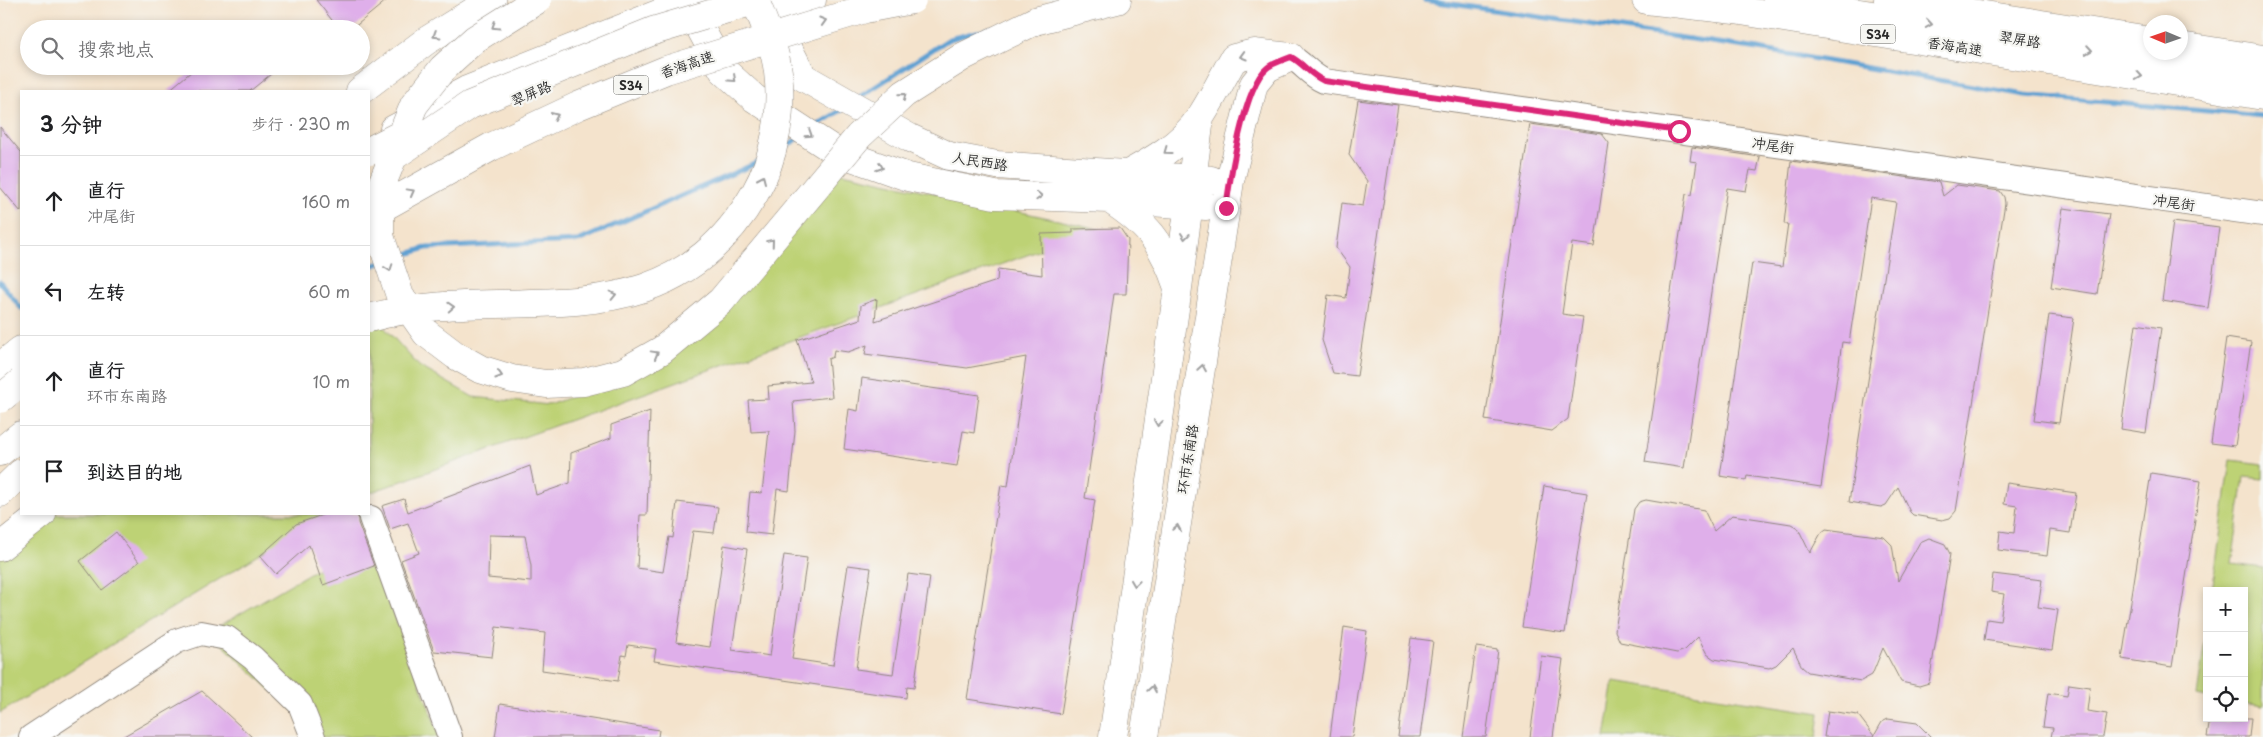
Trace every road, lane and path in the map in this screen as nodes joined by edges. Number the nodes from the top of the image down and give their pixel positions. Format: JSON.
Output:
{"nodes":[{"id":1,"x":492,"y":0,"type":"edge"},
{"id":2,"x":537,"y":0,"type":"edge"},
{"id":3,"x":812,"y":0,"type":"edge"},
{"id":4,"x":912,"y":0,"type":"edge"},
{"id":5,"x":1117,"y":0,"type":"edge"},
{"id":6,"x":1646,"y":0,"type":"edge"},
{"id":7,"x":1777,"y":0,"type":"edge"},
{"id":8,"x":1888,"y":0,"type":"edge"},
{"id":9,"x":1940,"y":0,"type":"edge"},
{"id":10,"x":688,"y":1,"type":"edge"},
{"id":11,"x":765,"y":2,"type":"edge"},
{"id":12,"x":701,"y":27,"type":"junction"},
{"id":13,"x":2143,"y":31,"type":"edge"},
{"id":14,"x":2188,"y":37,"type":"edge"},
{"id":15,"x":2143,"y":40,"type":"edge"},
{"id":16,"x":2188,"y":46,"type":"edge"},
{"id":17,"x":2261,"y":50,"type":"edge"},
{"id":18,"x":1291,"y":57,"type":"junction"},
{"id":19,"x":2263,"y":77,"type":"edge"},
{"id":20,"x":361,"y":90,"type":"edge"},
{"id":21,"x":2263,"y":96,"type":"edge"},
{"id":22,"x":470,"y":105,"type":"junction"},
{"id":23,"x":1200,"y":118,"type":"junction"},
{"id":24,"x":370,"y":141,"type":"edge"},
{"id":25,"x":370,"y":150,"type":"edge"},
{"id":26,"x":370,"y":172,"type":"edge"},
{"id":27,"x":370,"y":172,"type":"edge"},
{"id":28,"x":1126,"y":175,"type":"junction"},
{"id":29,"x":1230,"y":181,"type":"junction"},
{"id":30,"x":1191,"y":192,"type":"junction"},
{"id":31,"x":1108,"y":199,"type":"junction"},
{"id":32,"x":1226,"y":208,"type":"junction"},
{"id":33,"x":2263,"y":214,"type":"edge"},
{"id":34,"x":370,"y":215,"type":"edge"},
{"id":35,"x":1178,"y":288,"type":"junction"},
{"id":36,"x":370,"y":318,"type":"edge"},
{"id":37,"x":20,"y":351,"type":"edge"},
{"id":38,"x":0,"y":367,"type":"edge"},
{"id":39,"x":20,"y":434,"type":"edge"},
{"id":40,"x":0,"y":451,"type":"edge"},
{"id":41,"x":20,"y":474,"type":"edge"},
{"id":42,"x":0,"y":493,"type":"edge"},
{"id":43,"x":41,"y":515,"type":"edge"},
{"id":44,"x":371,"y":518,"type":"dead end"},
{"id":45,"x":0,"y":546,"type":"edge"},
{"id":46,"x":1145,"y":736,"type":"edge"},
{"id":47,"x":31,"y":737,"type":"edge"},
{"id":48,"x":313,"y":737,"type":"edge"},
{"id":49,"x":450,"y":737,"type":"edge"},
{"id":50,"x":1113,"y":737,"type":"edge"}],
"edges":[{"from":1,"to":20,"type":"main road","one_way":true},
{"from":2,"to":5,"type":"main road","one_way":true,"bridge":true},
{"from":3,"to":11,"type":"main road"},
{"from":34,"to":4,"type":"main road","name":"香海高速","number":"S34","one_way":true,"bridge":true},
{"from":6,"to":21,"type":"main road","name":"香海高速","number":"S34","one_way":true},
{"from":7,"to":19,"type":"main road","name":"翠屏路","one_way":true},
{"from":8,"to":15,"type":"main road"},
{"from":9,"to":13,"type":"main road","name":"翠屏路"},
{"from":10,"to":12,"type":"main road","name":"人民西路"},
{"from":10,"to":24,"type":"main road","name":"翠屏路"},
{"from":11,"to":12,"type":"main road","name":"翠屏路"},
{"from":11,"to":22,"type":"main road","bridge":true},
{"from":11,"to":28,"type":"main road","name":"人民西路"},
{"from":36,"to":11,"type":"main road","one_way":true,"bridge":true},
{"from":12,"to":26,"type":"main road","name":"翠屏路"},
{"from":12,"to":31,"type":"main road","name":"人民西路","one_way":true},
{"from":14,"to":17,"type":"main road"},
{"from":16,"to":17,"type":"main road"},
{"from":18,"to":23,"type":"main road","one_way":true},
{"from":18,"to":29,"type":"main road","name":"环市东南路"},
{"from":18,"to":33,"type":"street","name":"冲尾街"},
{"from":22,"to":25,"type":"main road","bridge":true},
{"from":22,"to":27,"type":"main road","bridge":true},
{"from":23,"to":28,"type":"main road","one_way":true},
{"from":23,"to":30,"type":"main road"},
{"from":28,"to":30,"type":"main road","name":"人民西路"},
{"from":29,"to":30,"type":"main road","name":"人民西路"},
{"from":29,"to":32,"type":"main road","name":"环市东南路"},
{"from":30,"to":31,"type":"main road","name":"人民西路"},
{"from":30,"to":32,"type":"main road"},
{"from":30,"to":35,"type":"main road","one_way":true},
{"from":31,"to":35,"type":"main road"},
{"from":46,"to":32,"type":"main road","name":"环市东南路","one_way":true},
{"from":35,"to":50,"type":"main road","one_way":true},
{"from":37,"to":38,"type":"main road"},
{"from":39,"to":40,"type":"main road"},
{"from":41,"to":42,"type":"main road"},
{"from":43,"to":45,"type":"main road"},
{"from":44,"to":49,"type":"street"},
{"from":47,"to":48,"type":"street"}]}
